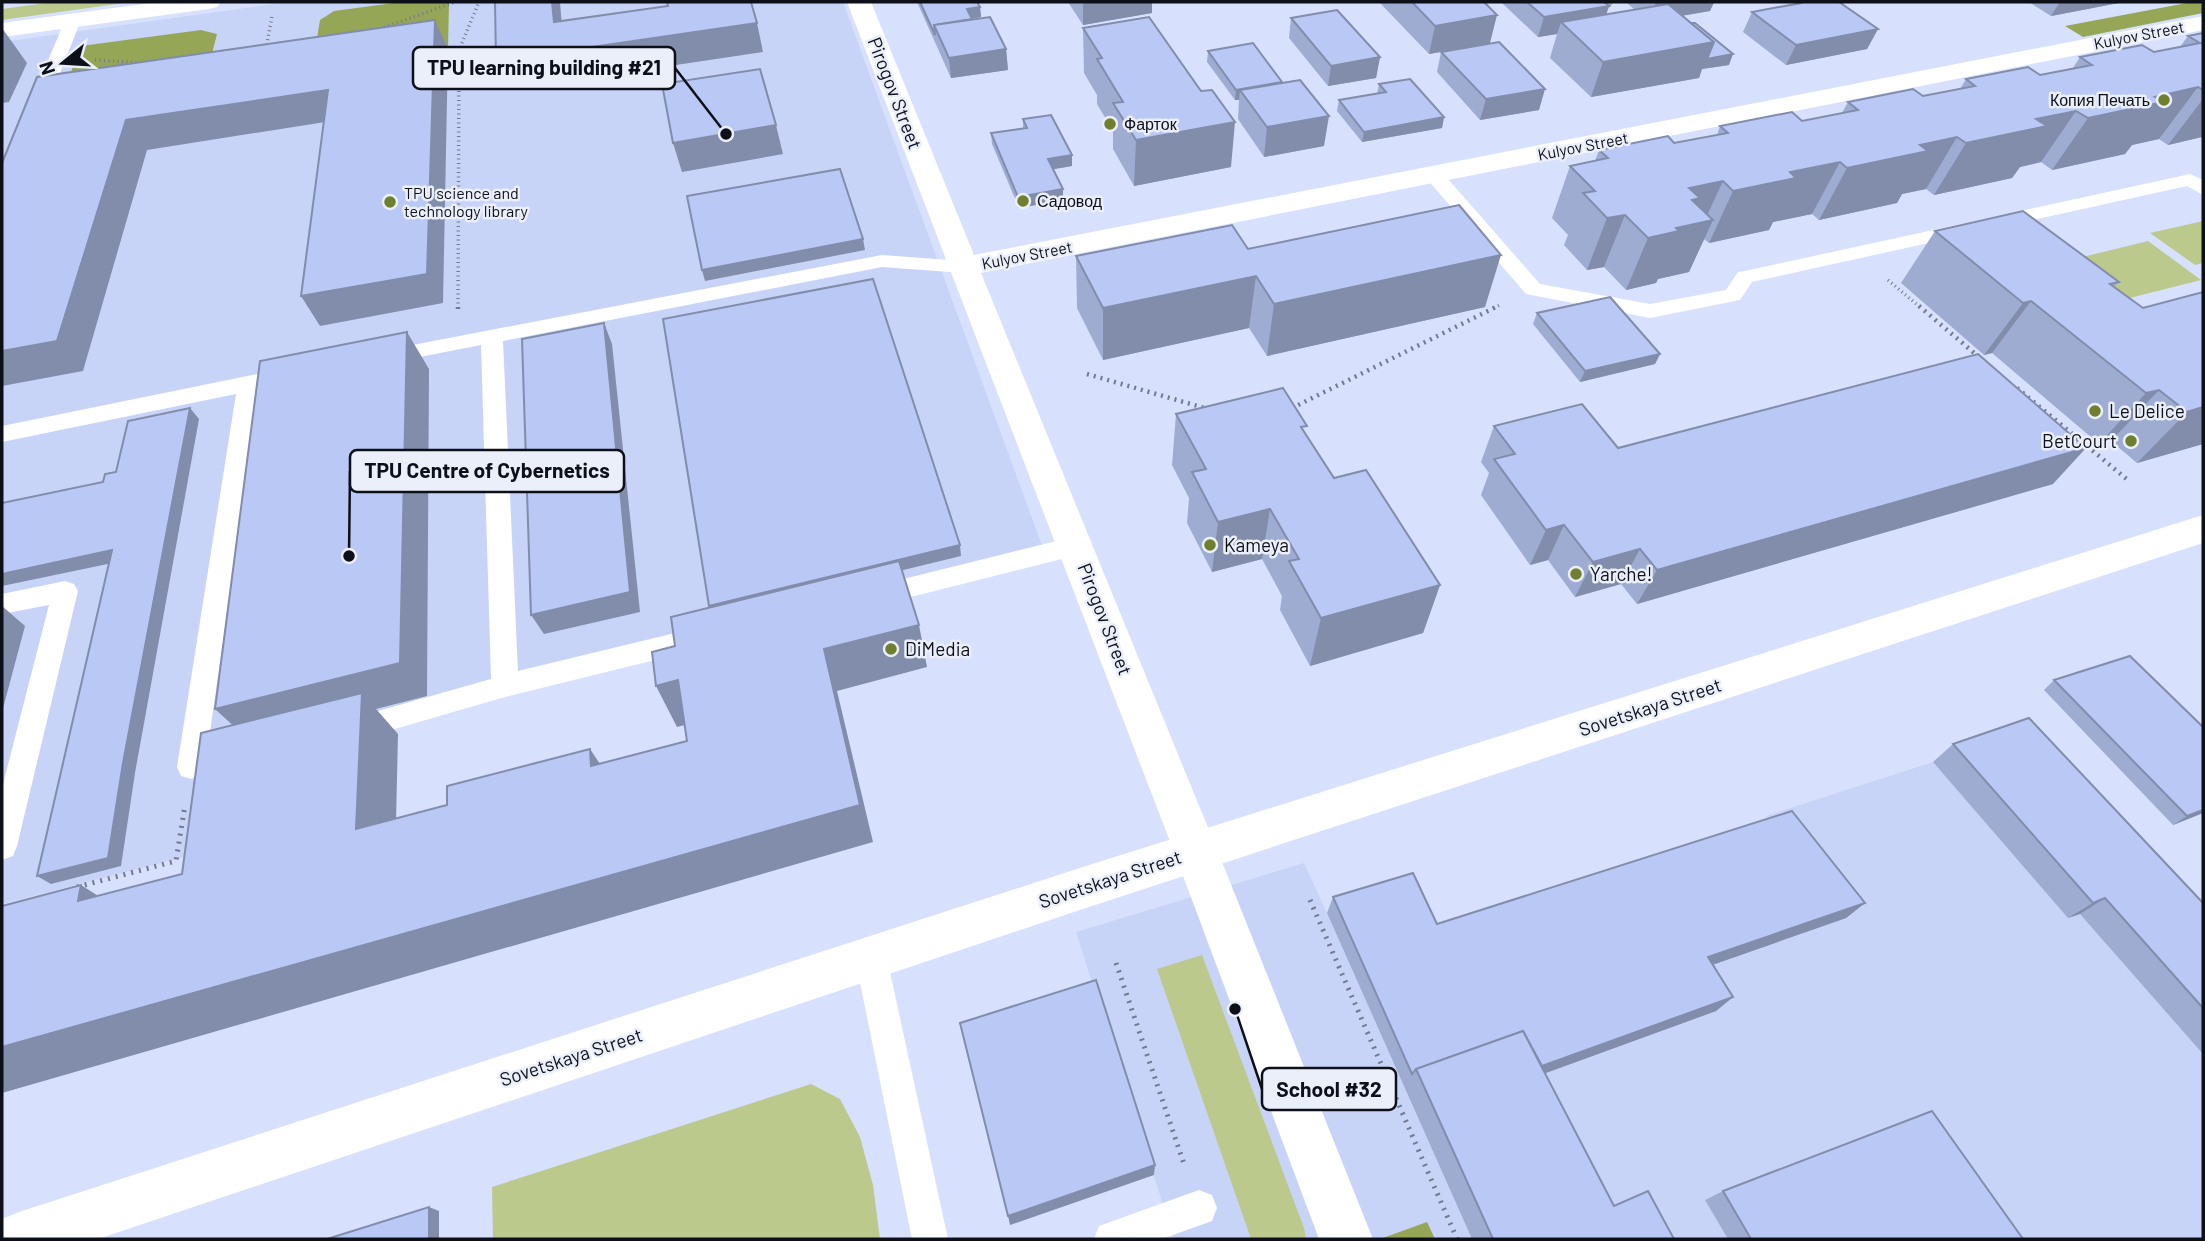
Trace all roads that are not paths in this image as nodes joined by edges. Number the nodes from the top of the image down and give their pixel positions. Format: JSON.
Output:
{"nodes":[{"id":1,"x":209,"y":2,"type":"edge"},
{"id":2,"x":859,"y":2,"type":"edge"},
{"id":3,"x":73,"y":20,"type":"junction"},
{"id":4,"x":2203,"y":23,"type":"edge"},
{"id":5,"x":2,"y":30,"type":"edge"},
{"id":6,"x":32,"y":119,"type":"edge"},
{"id":7,"x":1434,"y":175,"type":"junction"},
{"id":8,"x":2203,"y":188,"type":"edge"},
{"id":9,"x":963,"y":267,"type":"junction"},
{"id":10,"x":492,"y":337,"type":"junction"},
{"id":11,"x":366,"y":361,"type":"edge"},
{"id":12,"x":314,"y":371,"type":"edge"},
{"id":13,"x":249,"y":383,"type":"junction"},
{"id":14,"x":2,"y":434,"type":"edge"},
{"id":15,"x":2203,"y":529,"type":"edge"},
{"id":16,"x":1077,"y":546,"type":"junction"},
{"id":17,"x":852,"y":601,"type":"edge"},
{"id":18,"x":2,"y":604,"type":"edge"},
{"id":19,"x":732,"y":631,"type":"edge"},
{"id":20,"x":505,"y":686,"type":"junction"},
{"id":21,"x":381,"y":721,"type":"dead end"},
{"id":22,"x":191,"y":767,"type":"road end"},
{"id":23,"x":2,"y":846,"type":"edge"},
{"id":24,"x":1196,"y":852,"type":"junction"},
{"id":25,"x":871,"y":958,"type":"junction"},
{"id":26,"x":1199,"y":1208,"type":"road end"},
{"id":27,"x":19,"y":1239,"type":"edge"},
{"id":28,"x":930,"y":1239,"type":"edge"},
{"id":29,"x":1112,"y":1239,"type":"edge"},
{"id":30,"x":1346,"y":1239,"type":"edge"}],
"edges":[{"from":1,"to":3,"type":"street"},
{"from":2,"to":9,"type":"street","name":"Pirogov Street"},
{"from":3,"to":5,"type":"street"},
{"from":3,"to":6,"type":"lane"},
{"from":4,"to":7,"type":"street","name":"Kulyov Street"},
{"from":7,"to":8,"type":"lane"},
{"from":7,"to":9,"type":"street","name":"Kulyov Street"},
{"from":9,"to":10,"type":"lane"},
{"from":9,"to":16,"type":"street","name":"Pirogov Street"},
{"from":10,"to":11,"type":"lane"},
{"from":10,"to":20,"type":"lane"},
{"from":12,"to":13,"type":"lane"},
{"from":13,"to":14,"type":"lane"},
{"from":13,"to":22,"type":"lane"},
{"from":15,"to":24,"type":"street","name":"Sovetskaya Street"},
{"from":16,"to":17,"type":"lane"},
{"from":16,"to":24,"type":"street","name":"Pirogov Street"},
{"from":18,"to":23,"type":"lane"},
{"from":19,"to":20,"type":"lane"},
{"from":20,"to":21,"type":"lane"},
{"from":24,"to":25,"type":"street","name":"Sovetskaya Street"},
{"from":24,"to":30,"type":"street","name":"Pirogov Street"},
{"from":25,"to":27,"type":"street","name":"Sovetskaya Street"},
{"from":25,"to":28,"type":"lane"},
{"from":26,"to":29,"type":"lane"}]}
